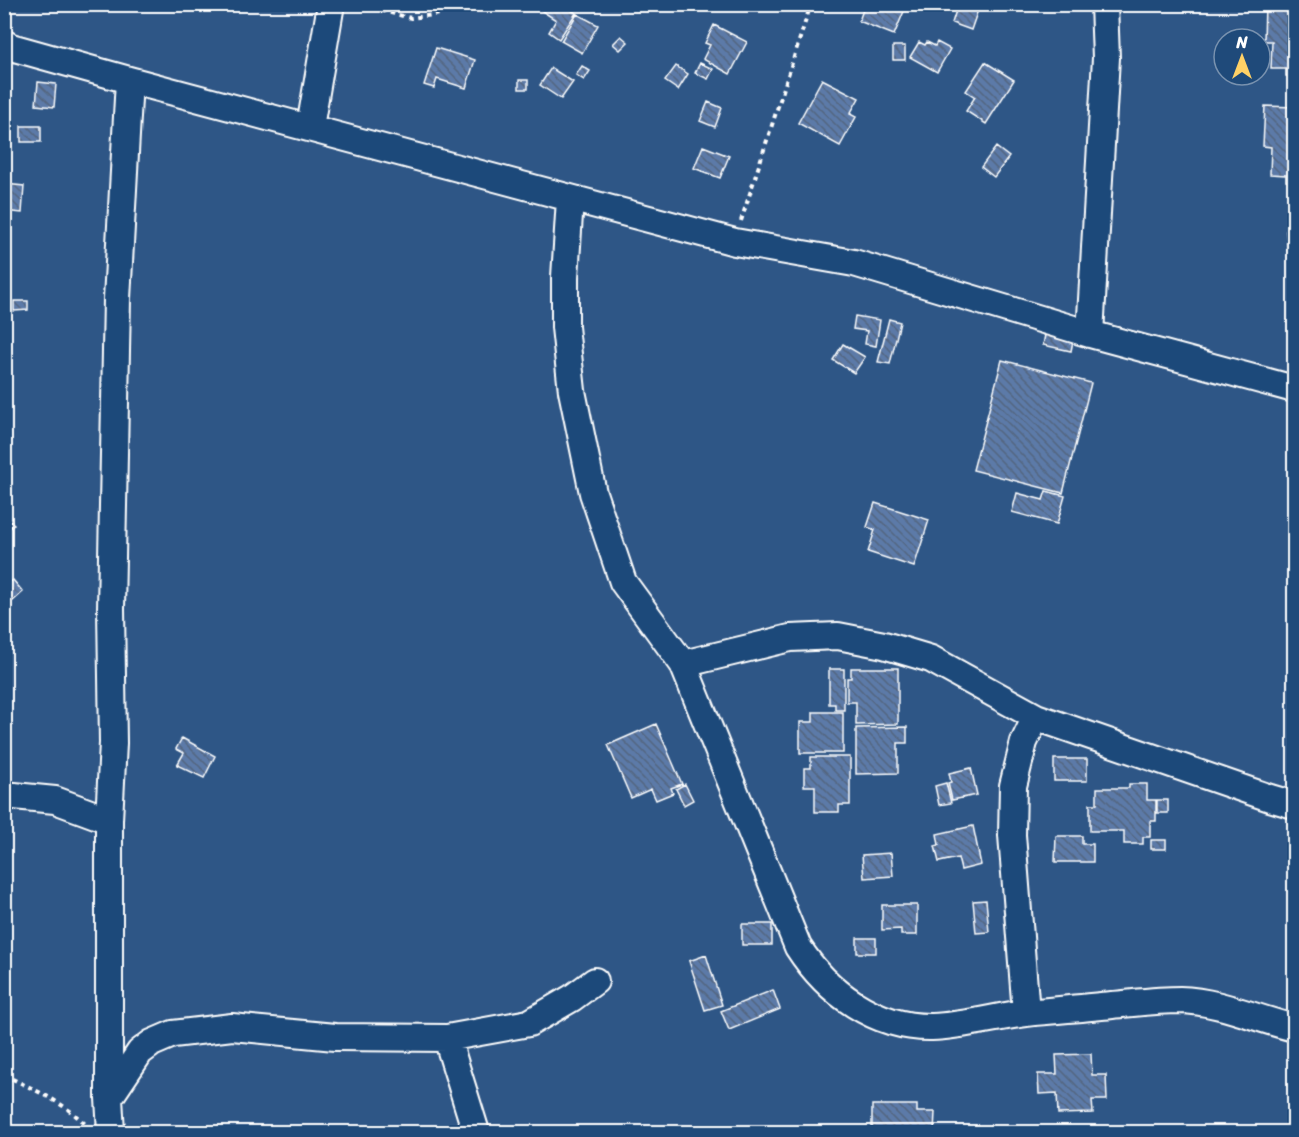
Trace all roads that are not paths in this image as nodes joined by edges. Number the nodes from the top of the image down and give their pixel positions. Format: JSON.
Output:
{"nodes":[{"id":1,"x":331,"y":4,"type":"edge"},
{"id":2,"x":1104,"y":4,"type":"edge"},
{"id":3,"x":4,"y":43,"type":"edge"},
{"id":4,"x":129,"y":80,"type":"junction"},
{"id":5,"x":310,"y":127,"type":"junction"},
{"id":6,"x":570,"y":199,"type":"junction"},
{"id":7,"x":1090,"y":334,"type":"junction"},
{"id":8,"x":1294,"y":389,"type":"edge"},
{"id":9,"x":683,"y":664,"type":"junction"},
{"id":10,"x":1036,"y":717,"type":"junction"},
{"id":11,"x":4,"y":795,"type":"edge"},
{"id":12,"x":1294,"y":805,"type":"edge"},
{"id":13,"x":109,"y":820,"type":"junction"},
{"id":14,"x":595,"y":981,"type":"dead end"},
{"id":15,"x":1026,"y":1013,"type":"junction"},
{"id":16,"x":1294,"y":1028,"type":"edge"},
{"id":17,"x":447,"y":1038,"type":"junction"},
{"id":18,"x":109,"y":1098,"type":"junction"},
{"id":19,"x":111,"y":1132,"type":"edge"},
{"id":20,"x":476,"y":1132,"type":"edge"}],
"edges":[{"from":1,"to":5,"type":"street"},
{"from":2,"to":7,"type":"street"},
{"from":3,"to":4,"type":"street"},
{"from":4,"to":5,"type":"street"},
{"from":4,"to":13,"type":"street"},
{"from":5,"to":6,"type":"street"},
{"from":6,"to":7,"type":"street"},
{"from":6,"to":9,"type":"street"},
{"from":7,"to":8,"type":"street"},
{"from":9,"to":10,"type":"street"},
{"from":9,"to":15,"type":"street"},
{"from":10,"to":12,"type":"street"},
{"from":10,"to":15,"type":"street"},
{"from":11,"to":13,"type":"street"},
{"from":13,"to":18,"type":"street"},
{"from":14,"to":17,"type":"street"},
{"from":15,"to":16,"type":"street"},
{"from":17,"to":18,"type":"street"},
{"from":17,"to":20,"type":"street"},
{"from":18,"to":19,"type":"street"}]}
